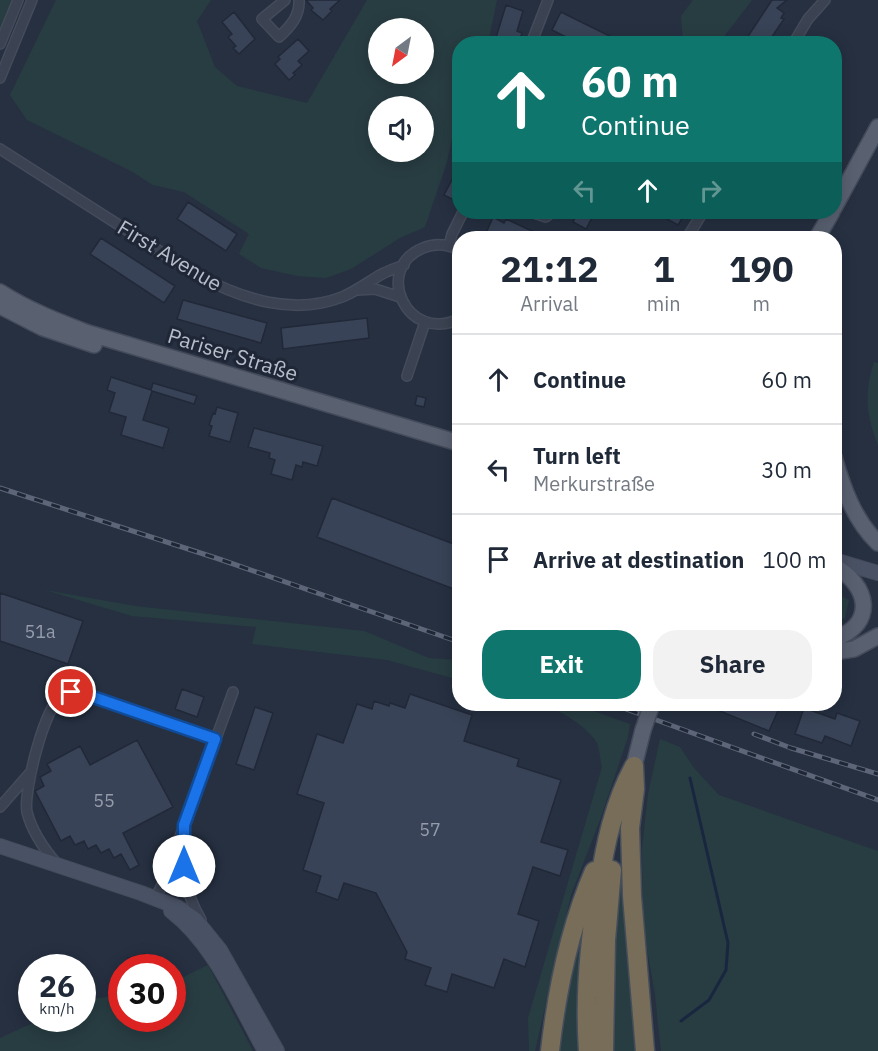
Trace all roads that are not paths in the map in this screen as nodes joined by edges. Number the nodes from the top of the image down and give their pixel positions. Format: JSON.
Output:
{"nodes":[{"id":1,"x":18,"y":0,"type":"edge"},
{"id":2,"x":32,"y":0,"type":"edge"},
{"id":3,"x":285,"y":0,"type":"edge"},
{"id":4,"x":299,"y":0,"type":"edge"},
{"id":5,"x":548,"y":0,"type":"edge"},
{"id":6,"x":825,"y":0,"type":"edge"},
{"id":7,"x":535,"y":36,"type":"edge"},
{"id":8,"x":798,"y":36,"type":"edge"},
{"id":9,"x":0,"y":44,"type":"edge"},
{"id":10,"x":0,"y":78,"type":"edge"},
{"id":11,"x":878,"y":127,"type":"edge"},
{"id":12,"x":0,"y":149,"type":"edge"},
{"id":13,"x":842,"y":193,"type":"edge"},
{"id":14,"x":452,"y":234,"type":"edge"},
{"id":15,"x":449,"y":246,"type":"junction"},
{"id":16,"x":452,"y":247,"type":"edge"},
{"id":17,"x":404,"y":265,"type":"junction"},
{"id":18,"x":355,"y":290,"type":"junction"},
{"id":19,"x":0,"y":292,"type":"edge"},
{"id":20,"x":400,"y":297,"type":"junction"},
{"id":21,"x":0,"y":306,"type":"edge"},
{"id":22,"x":425,"y":322,"type":"junction"},
{"id":23,"x":452,"y":322,"type":"edge"},
{"id":24,"x":407,"y":376,"type":"dead end"},
{"id":25,"x":421,"y":432,"type":"junction"},
{"id":26,"x":452,"y":434,"type":"edge"},
{"id":27,"x":452,"y":441,"type":"edge"},
{"id":28,"x":452,"y":450,"type":"edge"},
{"id":29,"x":842,"y":482,"type":"edge"},
{"id":30,"x":878,"y":543,"type":"edge"},
{"id":31,"x":842,"y":556,"type":"edge"},
{"id":32,"x":842,"y":562,"type":"edge"},
{"id":33,"x":878,"y":567,"type":"edge"},
{"id":34,"x":842,"y":571,"type":"edge"},
{"id":35,"x":878,"y":573,"type":"edge"},
{"id":36,"x":842,"y":636,"type":"edge"},
{"id":37,"x":878,"y":636,"type":"edge"},
{"id":38,"x":842,"y":651,"type":"edge"},
{"id":39,"x":232,"y":692,"type":"dead end"},
{"id":40,"x":650,"y":711,"type":"edge"},
{"id":41,"x":215,"y":739,"type":"junction"},
{"id":42,"x":634,"y":766,"type":"junction"},
{"id":43,"x":30,"y":773,"type":"junction"},
{"id":44,"x":0,"y":807,"type":"edge"},
{"id":45,"x":184,"y":825,"type":"junction"},
{"id":46,"x":605,"y":845,"type":"junction"},
{"id":47,"x":0,"y":846,"type":"edge"},
{"id":48,"x":59,"y":866,"type":"junction"},
{"id":49,"x":155,"y":899,"type":"junction"},
{"id":50,"x":220,"y":950,"type":"junction"},
{"id":51,"x":265,"y":1051,"type":"edge"},
{"id":52,"x":277,"y":1051,"type":"edge"},
{"id":53,"x":550,"y":1051,"type":"edge"},
{"id":54,"x":588,"y":1051,"type":"edge"},
{"id":55,"x":604,"y":1051,"type":"edge"},
{"id":56,"x":645,"y":1051,"type":"edge"}],
"edges":[{"from":1,"to":9,"type":"street"},
{"from":2,"to":10,"type":"street"},
{"from":3,"to":4,"type":"street"},
{"from":5,"to":7,"type":"street"},
{"from":6,"to":8,"type":"street"},
{"from":11,"to":13,"type":"main road"},
{"from":12,"to":18,"type":"street","name":"First Avenue"},
{"from":14,"to":15,"type":"street"},
{"from":15,"to":16,"type":"street"},
{"from":15,"to":17,"type":"street","name":"First Avenue"},
{"from":17,"to":18,"type":"street","name":"First Avenue"},
{"from":17,"to":20,"type":"street"},
{"from":18,"to":20,"type":"street","name":"First Avenue"},
{"from":19,"to":25,"type":"main road","name":"Pariser Straße"},
{"from":20,"to":22,"type":"street"},
{"from":21,"to":28,"type":"main road","name":"Pariser Straße"},
{"from":22,"to":23,"type":"street"},
{"from":22,"to":24,"type":"street"},
{"from":25,"to":26,"type":"main road"},
{"from":25,"to":27,"type":"main road","name":"Pariser Straße"},
{"from":29,"to":30,"type":"main road"},
{"from":31,"to":33,"type":"street"},
{"from":32,"to":35,"type":"street"},
{"from":34,"to":36,"type":"main road"},
{"from":37,"to":38,"type":"main road"},
{"from":39,"to":41,"type":"street"},
{"from":40,"to":42,"type":"main road","bridge":true},
{"from":41,"to":43,"type":"street"},
{"from":41,"to":45,"type":"street"},
{"from":42,"to":46,"type":"highway"},
{"from":42,"to":55,"type":"highway"},
{"from":42,"to":56,"type":"highway"},
{"from":43,"to":44,"type":"street"},
{"from":43,"to":48,"type":"street"},
{"from":45,"to":49,"type":"street"},
{"from":45,"to":50,"type":"street"},
{"from":46,"to":53,"type":"highway"},
{"from":46,"to":54,"type":"highway"},
{"from":47,"to":48,"type":"street"},
{"from":48,"to":49,"type":"street"},
{"from":49,"to":50,"type":"street"},
{"from":49,"to":51,"type":"street"},
{"from":50,"to":52,"type":"street"}]}
